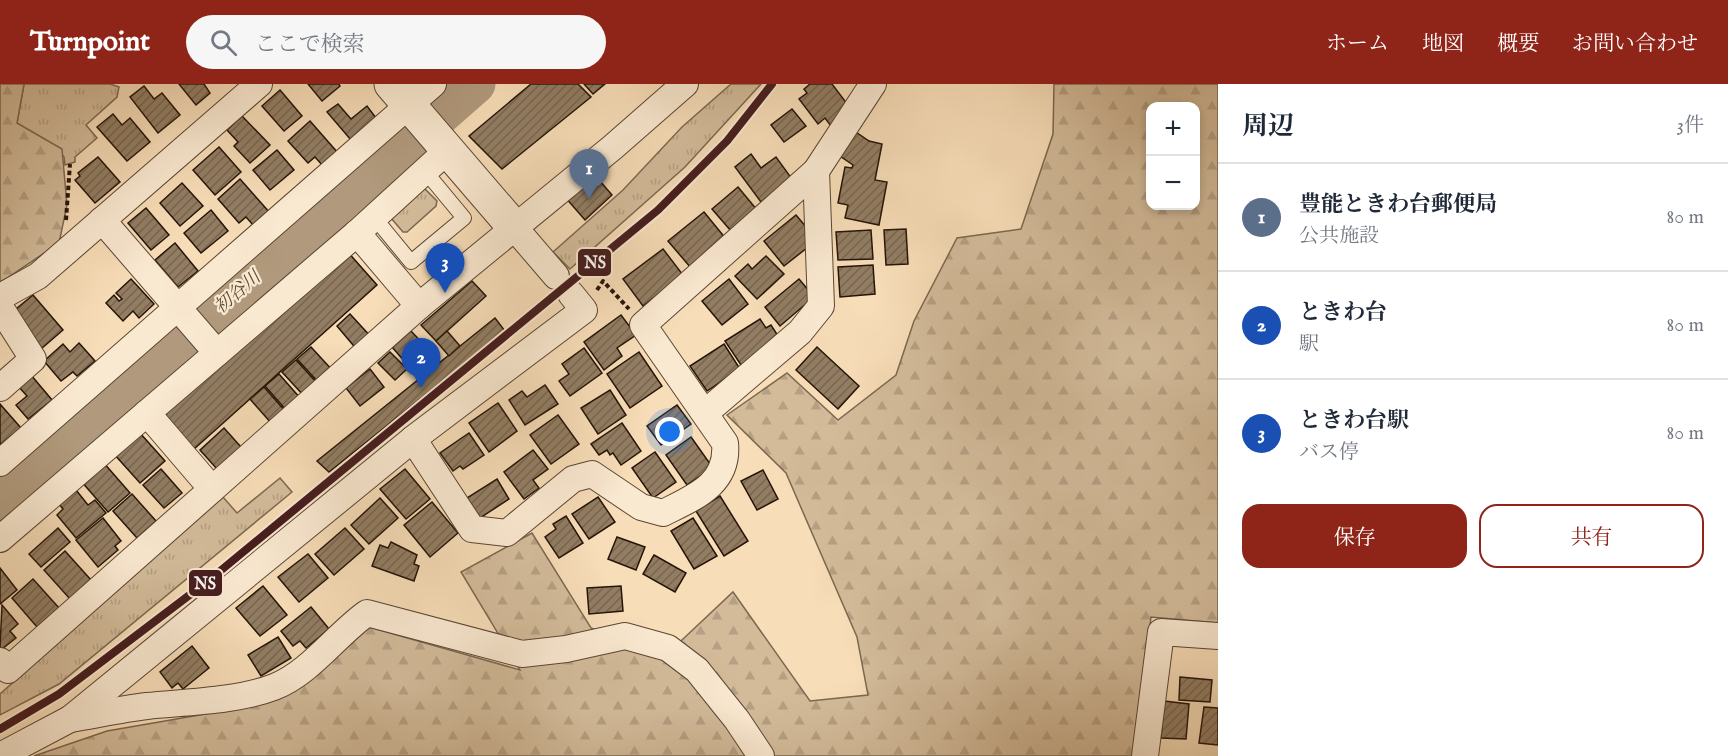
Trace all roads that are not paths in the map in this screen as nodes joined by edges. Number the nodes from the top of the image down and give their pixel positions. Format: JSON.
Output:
{"nodes":[{"id":1,"x":259,"y":84,"type":"edge"},
{"id":2,"x":686,"y":84,"type":"edge"},
{"id":3,"x":873,"y":84,"type":"edge"},
{"id":4,"x":411,"y":91,"type":"edge"},
{"id":5,"x":436,"y":161,"type":"junction"},
{"id":6,"x":816,"y":171,"type":"junction"},
{"id":7,"x":102,"y":220,"type":"junction"},
{"id":8,"x":365,"y":225,"type":"junction"},
{"id":9,"x":513,"y":226,"type":"junction"},
{"id":10,"x":0,"y":297,"type":"edge"},
{"id":11,"x":419,"y":306,"type":"junction"},
{"id":12,"x":0,"y":307,"type":"edge"},
{"id":13,"x":178,"y":308,"type":"junction"},
{"id":14,"x":216,"y":352,"type":"junction"},
{"id":15,"x":0,"y":388,"type":"edge"},
{"id":16,"x":147,"y":413,"type":"junction"},
{"id":17,"x":705,"y":413,"type":"junction"},
{"id":18,"x":413,"y":439,"type":"junction"},
{"id":19,"x":0,"y":463,"type":"edge"},
{"id":20,"x":212,"y":489,"type":"junction"},
{"id":21,"x":0,"y":539,"type":"edge"},
{"id":22,"x":1218,"y":636,"type":"edge"},
{"id":23,"x":0,"y":662,"type":"edge"},
{"id":24,"x":70,"y":719,"type":"junction"},
{"id":25,"x":1151,"y":755,"type":"edge"},
{"id":26,"x":0,"y":756,"type":"edge"},
{"id":27,"x":761,"y":756,"type":"edge"}],
"edges":[{"from":1,"to":7,"type":"street"},
{"from":2,"to":9,"type":"street"},
{"from":3,"to":6,"type":"street"},
{"from":4,"to":5,"type":"street"},
{"from":4,"to":13,"type":"street"},
{"from":5,"to":8,"type":"street"},
{"from":5,"to":8,"type":"lane"},
{"from":5,"to":9,"type":"street"},
{"from":6,"to":17,"type":"street"},
{"from":6,"to":17,"type":"street"},
{"from":7,"to":10,"type":"street"},
{"from":7,"to":13,"type":"street"},
{"from":8,"to":11,"type":"street"},
{"from":8,"to":14,"type":"street"},
{"from":9,"to":11,"type":"street"},
{"from":9,"to":18,"type":"street"},
{"from":11,"to":20,"type":"street"},
{"from":12,"to":15,"type":"street"},
{"from":13,"to":14,"type":"street"},
{"from":13,"to":19,"type":"street"},
{"from":14,"to":16,"type":"street"},
{"from":16,"to":20,"type":"street"},
{"from":16,"to":21,"type":"street"},
{"from":17,"to":18,"type":"street"},
{"from":18,"to":24,"type":"street"},
{"from":20,"to":23,"type":"street"},
{"from":22,"to":25,"type":"street"},
{"from":24,"to":26,"type":"street"},
{"from":24,"to":27,"type":"street"}]}
